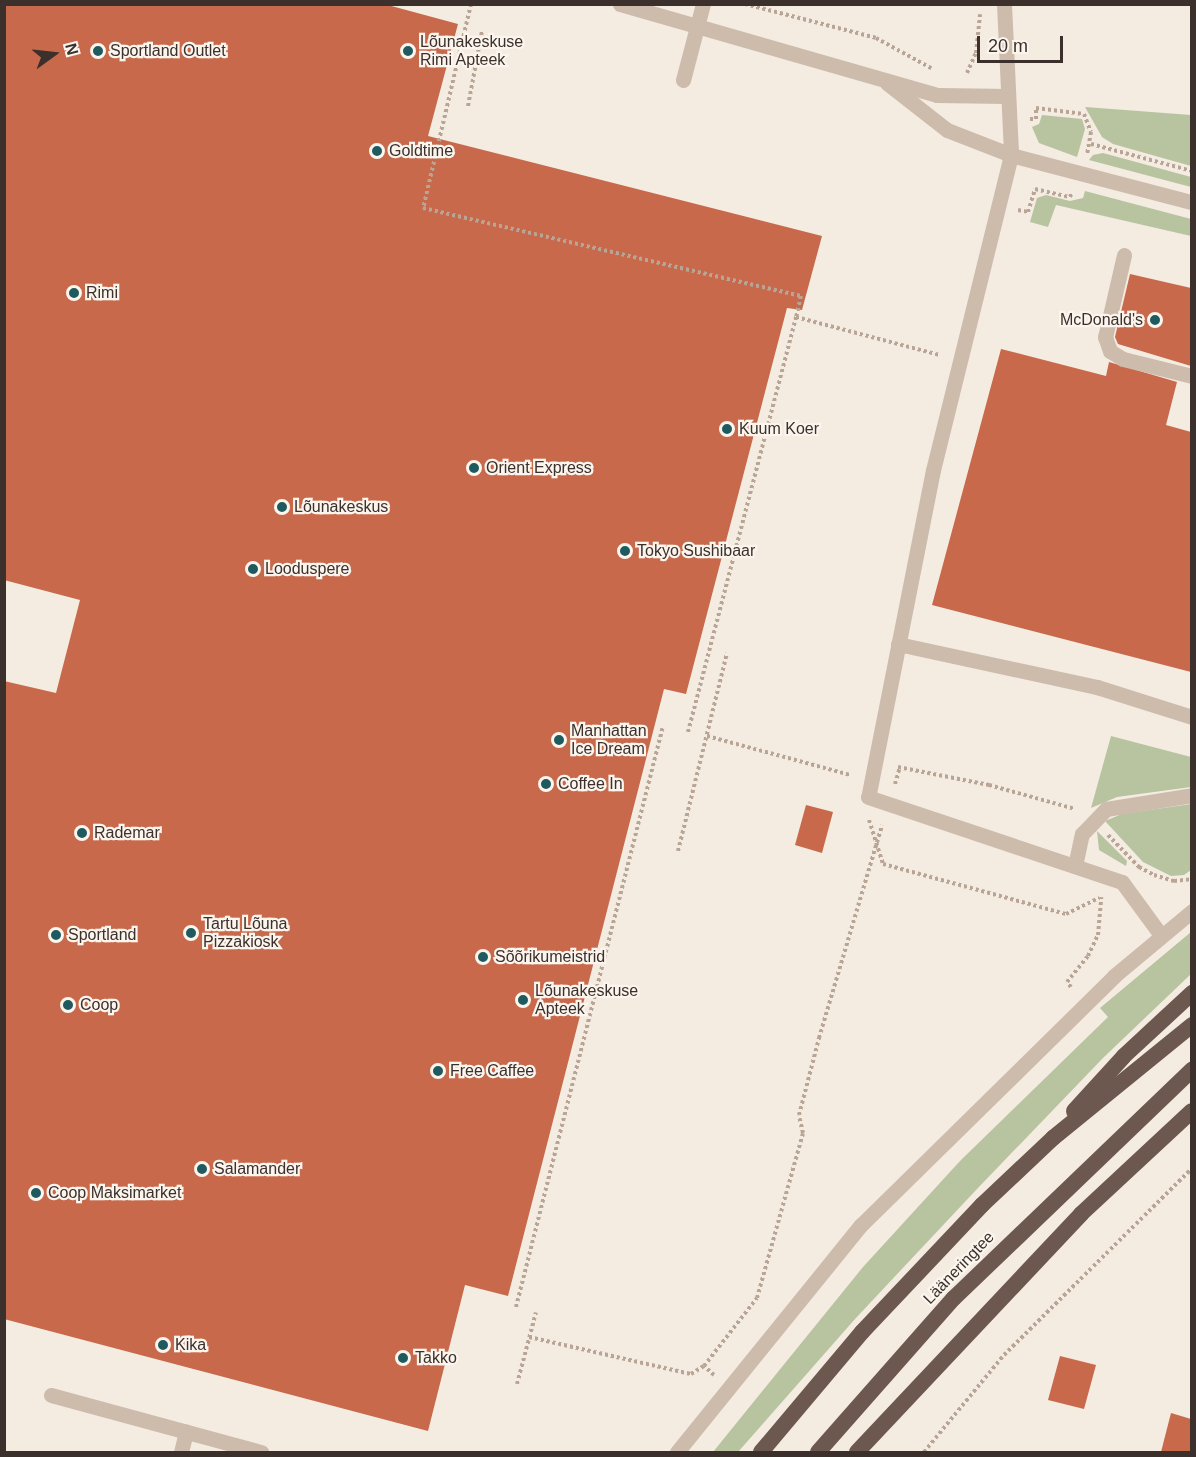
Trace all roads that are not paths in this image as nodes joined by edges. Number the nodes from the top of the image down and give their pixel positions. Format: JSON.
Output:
{"nodes":[{"id":1,"x":620,"y":4,"type":"edge"},
{"id":2,"x":703,"y":4,"type":"edge"},
{"id":3,"x":1004,"y":4,"type":"edge"},
{"id":4,"x":697,"y":26,"type":"junction"},
{"id":5,"x":877,"y":75,"type":"junction"},
{"id":6,"x":683,"y":80,"type":"dead end"},
{"id":7,"x":1007,"y":96,"type":"junction"},
{"id":8,"x":1011,"y":156,"type":"junction"},
{"id":9,"x":1191,"y":202,"type":"edge"},
{"id":10,"x":1124,"y":255,"type":"dead end"},
{"id":11,"x":1191,"y":376,"type":"edge"},
{"id":12,"x":898,"y":644,"type":"junction"},
{"id":13,"x":1191,"y":717,"type":"edge"},
{"id":14,"x":1191,"y":795,"type":"edge"},
{"id":15,"x":1075,"y":866,"type":"junction"},
{"id":16,"x":1191,"y":911,"type":"edge"},
{"id":17,"x":1160,"y":934,"type":"junction"},
{"id":18,"x":1191,"y":993,"type":"edge"},
{"id":19,"x":1191,"y":1025,"type":"edge"},
{"id":20,"x":1191,"y":1070,"type":"edge"},
{"id":21,"x":1191,"y":1085,"type":"edge"},
{"id":22,"x":1191,"y":1111,"type":"edge"},
{"id":23,"x":1138,"y":1122,"type":"junction"},
{"id":24,"x":1053,"y":1138,"type":"junction"},
{"id":25,"x":51,"y":1395,"type":"dead end"},
{"id":26,"x":186,"y":1432,"type":"junction"},
{"id":27,"x":181,"y":1452,"type":"edge"},
{"id":28,"x":261,"y":1452,"type":"edge"},
{"id":29,"x":676,"y":1452,"type":"edge"},
{"id":30,"x":761,"y":1452,"type":"edge"},
{"id":31,"x":818,"y":1452,"type":"edge"},
{"id":32,"x":857,"y":1452,"type":"edge"}],
"edges":[{"from":1,"to":4,"type":"street"},
{"from":2,"to":4,"type":"street"},
{"from":3,"to":7,"type":"street"},
{"from":4,"to":5,"type":"street"},
{"from":4,"to":6,"type":"street"},
{"from":5,"to":7,"type":"street"},
{"from":5,"to":8,"type":"street"},
{"from":7,"to":8,"type":"street"},
{"from":8,"to":9,"type":"street"},
{"from":8,"to":12,"type":"street"},
{"from":10,"to":11,"type":"street"},
{"from":12,"to":13,"type":"street"},
{"from":12,"to":15,"type":"street"},
{"from":14,"to":15,"type":"street"},
{"from":15,"to":17,"type":"street"},
{"from":16,"to":17,"type":"street"},
{"from":17,"to":29,"type":"street"},
{"from":18,"to":24,"type":"highway"},
{"from":19,"to":24,"type":"highway"},
{"from":20,"to":23,"type":"highway","name":"Lääneringtee"},
{"from":21,"to":23,"type":"highway","name":"Lääneringtee"},
{"from":22,"to":32,"type":"highway"},
{"from":23,"to":31,"type":"highway","name":"Lääneringtee"},
{"from":24,"to":30,"type":"highway"},
{"from":25,"to":26,"type":"street"},
{"from":26,"to":27,"type":"street"},
{"from":26,"to":28,"type":"street"}]}
